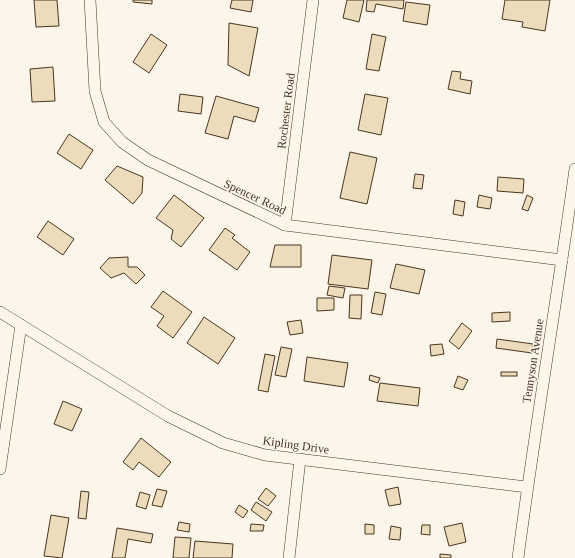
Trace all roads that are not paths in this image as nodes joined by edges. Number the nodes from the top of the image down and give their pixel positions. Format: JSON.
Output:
{"nodes":[{"id":1,"x":90,"y":0,"type":"edge"},
{"id":2,"x":313,"y":0,"type":"edge"},
{"id":3,"x":575,"y":169,"type":"edge"},
{"id":4,"x":285,"y":225,"type":"junction"},
{"id":5,"x":562,"y":260,"type":"junction"},
{"id":6,"x":0,"y":312,"type":"edge"},
{"id":7,"x":21,"y":325,"type":"junction"},
{"id":8,"x":300,"y":459,"type":"junction"},
{"id":9,"x":0,"y":469,"type":"edge"},
{"id":10,"x":527,"y":487,"type":"junction"},
{"id":11,"x":289,"y":558,"type":"edge"},
{"id":12,"x":518,"y":558,"type":"edge"}],
"edges":[{"from":1,"to":4,"type":"street","name":"Spencer Road"},
{"from":2,"to":4,"type":"street","name":"Rochester Road"},
{"from":3,"to":5,"type":"street","name":"Tennyson Avenue"},
{"from":4,"to":5,"type":"street","name":"Spencer Road"},
{"from":5,"to":10,"type":"street","name":"Tennyson Avenue"},
{"from":6,"to":7,"type":"street","name":"Kipling Drive"},
{"from":7,"to":8,"type":"street","name":"Kipling Drive"},
{"from":7,"to":9,"type":"street"},
{"from":8,"to":10,"type":"street","name":"Kipling Drive"},
{"from":8,"to":11,"type":"street"},
{"from":10,"to":12,"type":"street","name":"Tennyson Avenue"}]}
